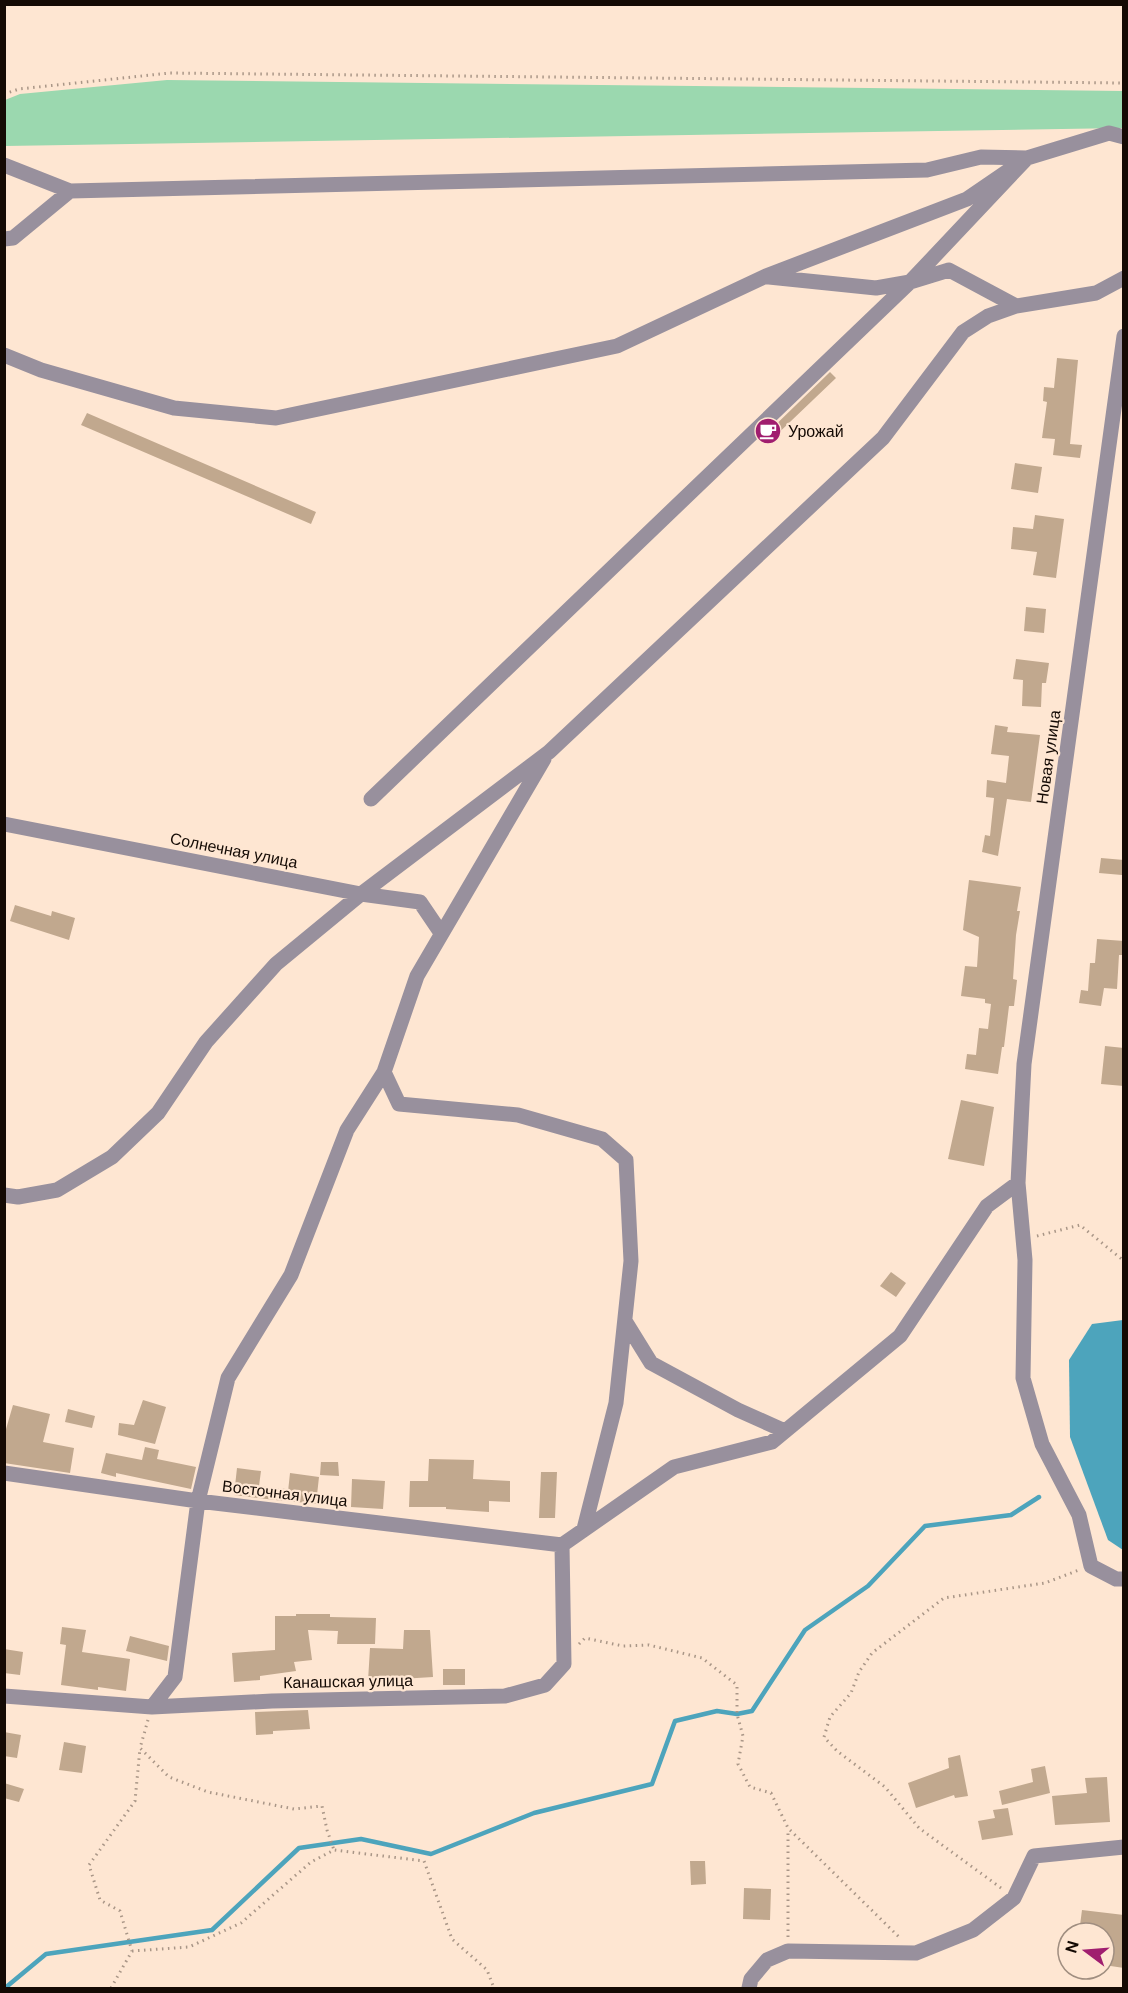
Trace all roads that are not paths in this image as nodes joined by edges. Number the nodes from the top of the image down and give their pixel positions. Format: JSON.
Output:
{"nodes":[{"id":1,"x":1124,"y":137,"type":"edge"},
{"id":2,"x":1027,"y":158,"type":"junction"},
{"id":3,"x":4,"y":165,"type":"edge"},
{"id":4,"x":70,"y":191,"type":"junction"},
{"id":5,"x":4,"y":239,"type":"edge"},
{"id":6,"x":766,"y":276,"type":"junction"},
{"id":7,"x":1124,"y":278,"type":"edge"},
{"id":8,"x":910,"y":282,"type":"junction"},
{"id":9,"x":1016,"y":306,"type":"junction"},
{"id":10,"x":1124,"y":336,"type":"edge"},
{"id":11,"x":4,"y":355,"type":"edge"},
{"id":12,"x":549,"y":752,"type":"junction"},
{"id":13,"x":371,"y":799,"type":"dead end"},
{"id":14,"x":4,"y":824,"type":"edge"},
{"id":15,"x":362,"y":894,"type":"junction"},
{"id":16,"x":441,"y":933,"type":"junction"},
{"id":17,"x":384,"y":1072,"type":"junction"},
{"id":18,"x":1018,"y":1182,"type":"junction"},
{"id":19,"x":4,"y":1195,"type":"edge"},
{"id":20,"x":625,"y":1321,"type":"junction"},
{"id":21,"x":785,"y":1431,"type":"junction"},
{"id":22,"x":4,"y":1473,"type":"edge"},
{"id":23,"x":198,"y":1501,"type":"junction"},
{"id":24,"x":584,"y":1529,"type":"junction"},
{"id":25,"x":562,"y":1545,"type":"junction"},
{"id":26,"x":1124,"y":1579,"type":"edge"},
{"id":27,"x":4,"y":1696,"type":"edge"},
{"id":28,"x":152,"y":1707,"type":"junction"},
{"id":29,"x":1124,"y":1847,"type":"edge"},
{"id":30,"x":749,"y":1989,"type":"edge"}],
"edges":[{"from":1,"to":2,"type":"street"},
{"from":2,"to":4,"type":"street"},
{"from":2,"to":6,"type":"street"},
{"from":2,"to":8,"type":"street"},
{"from":3,"to":4,"type":"street"},
{"from":4,"to":5,"type":"street"},
{"from":6,"to":8,"type":"street"},
{"from":6,"to":11,"type":"street"},
{"from":7,"to":9,"type":"street"},
{"from":8,"to":9,"type":"street"},
{"from":8,"to":13,"type":"street"},
{"from":9,"to":12,"type":"street"},
{"from":10,"to":18,"type":"street","name":"Новая улица"},
{"from":12,"to":15,"type":"street"},
{"from":12,"to":16,"type":"street"},
{"from":14,"to":15,"type":"street","name":"Солнечная улица"},
{"from":15,"to":16,"type":"street","name":"Солнечная улица"},
{"from":15,"to":19,"type":"street"},
{"from":16,"to":17,"type":"street"},
{"from":17,"to":20,"type":"street"},
{"from":17,"to":23,"type":"street"},
{"from":18,"to":21,"type":"street"},
{"from":18,"to":26,"type":"street","name":"Новая улица"},
{"from":20,"to":21,"type":"street"},
{"from":20,"to":24,"type":"street"},
{"from":21,"to":24,"type":"street"},
{"from":22,"to":23,"type":"street","name":"Восточная улица"},
{"from":23,"to":25,"type":"street","name":"Восточная улица"},
{"from":23,"to":28,"type":"street"},
{"from":24,"to":25,"type":"street"},
{"from":25,"to":28,"type":"street","name":"Канашская улица"},
{"from":27,"to":28,"type":"street","name":"Канашская улица"},
{"from":29,"to":30,"type":"street"}]}
